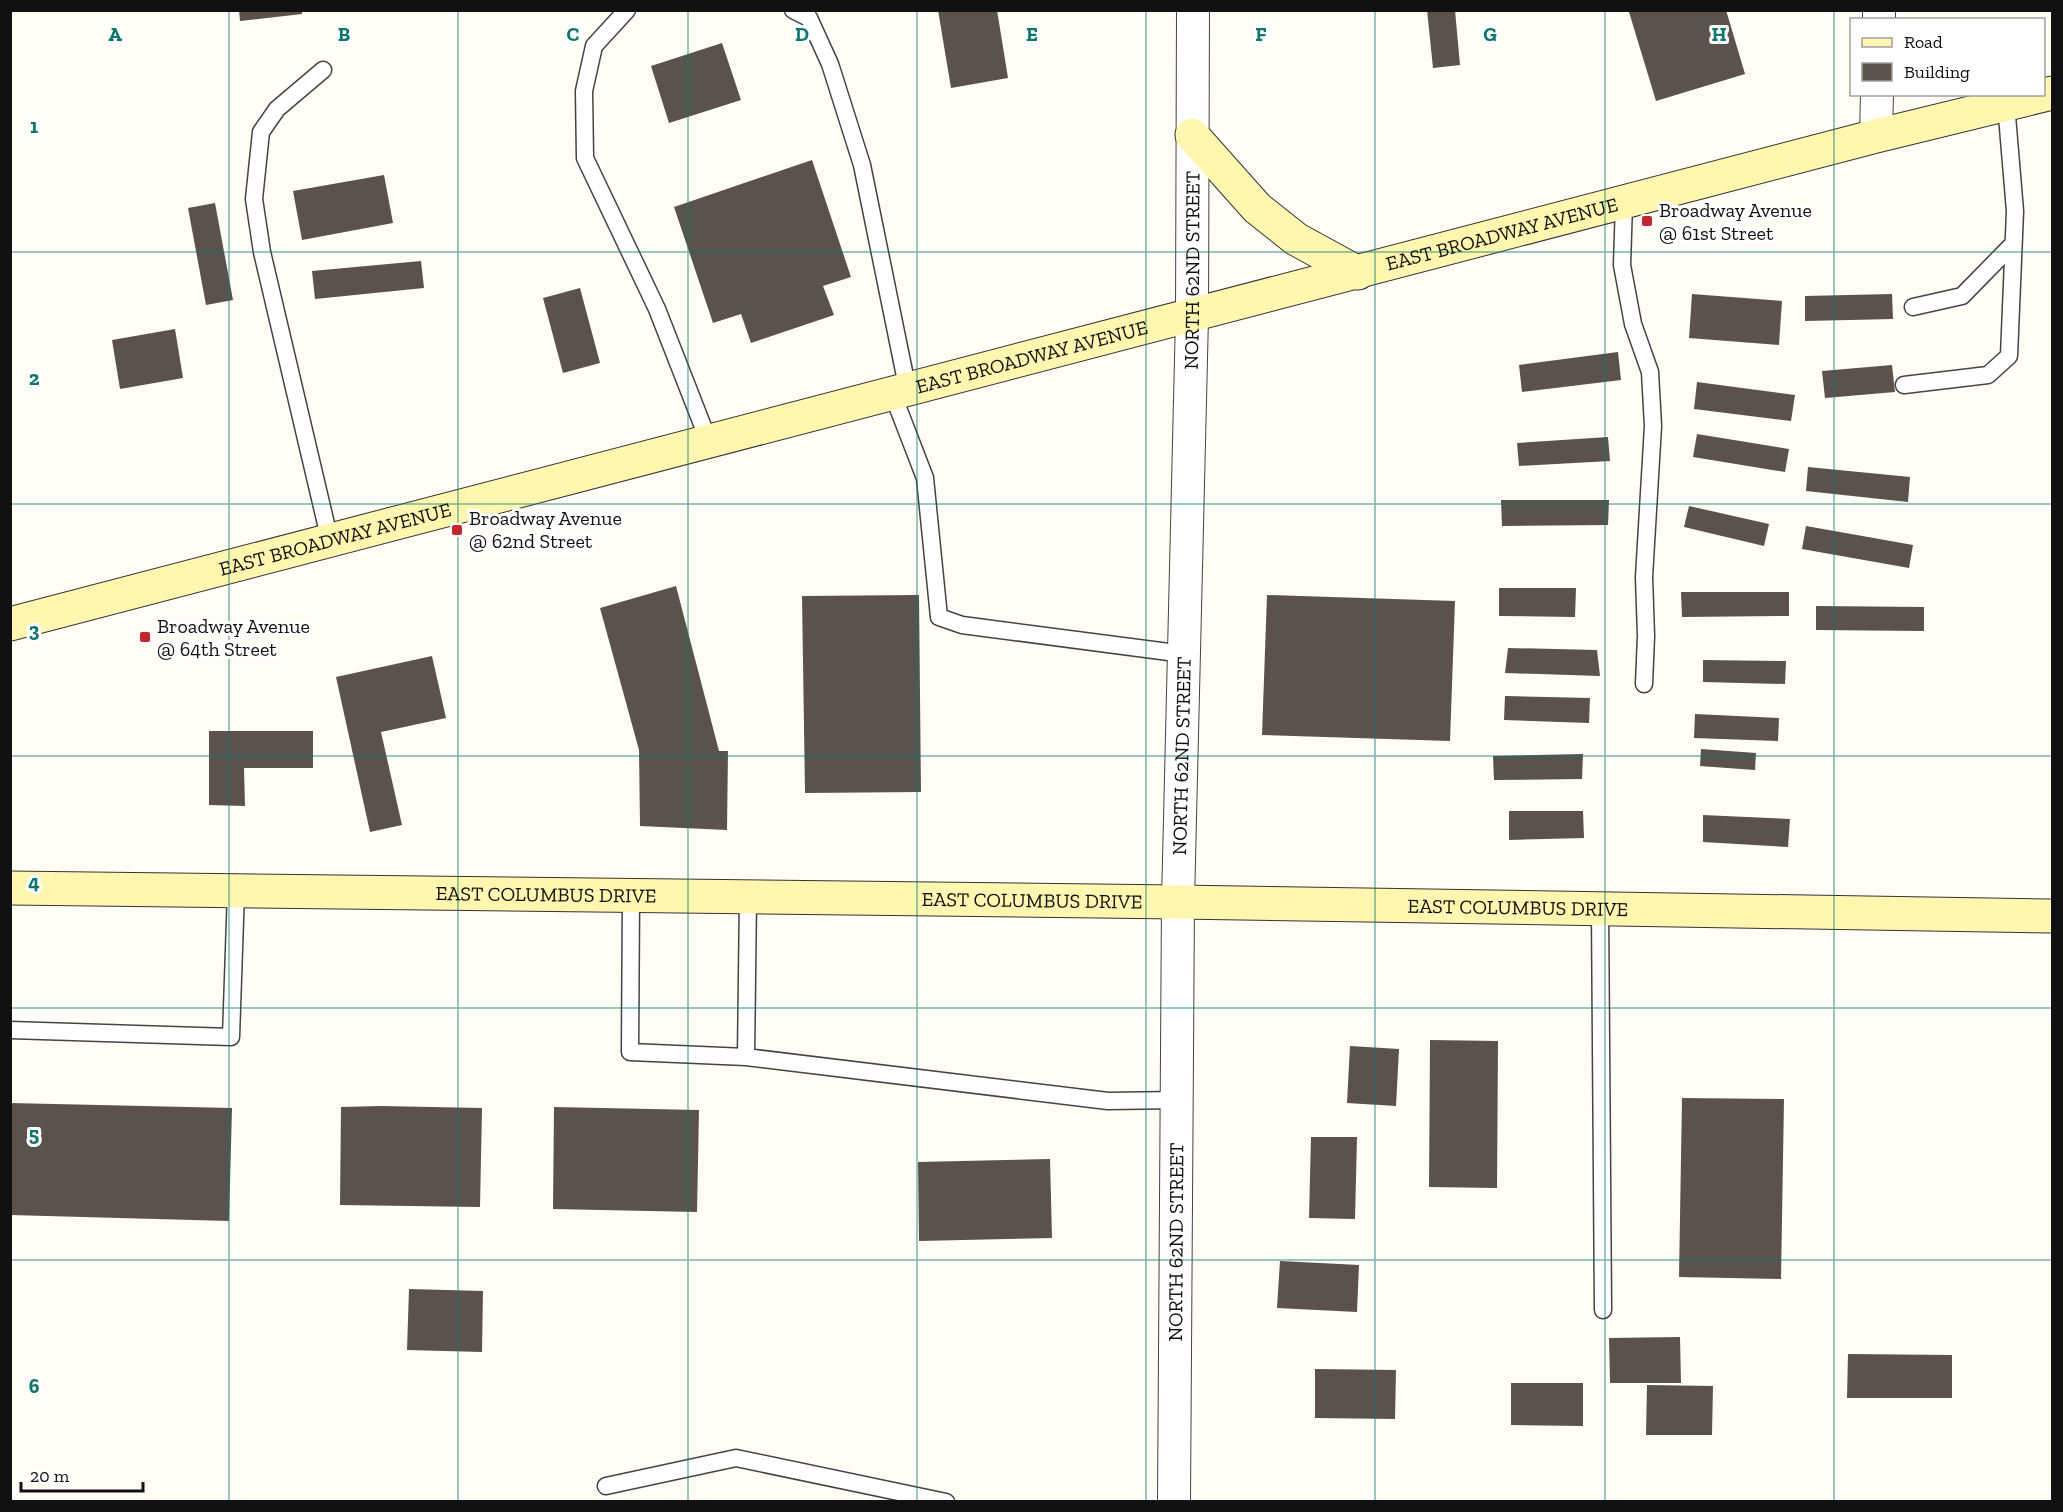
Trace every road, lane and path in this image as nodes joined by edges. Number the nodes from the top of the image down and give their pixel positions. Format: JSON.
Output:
{"nodes":[{"id":1,"x":627,"y":10,"type":"edge"},
{"id":2,"x":793,"y":10,"type":"edge"},
{"id":3,"x":1192,"y":10,"type":"edge"},
{"id":4,"x":322,"y":70,"type":"dead end"},
{"id":5,"x":1877,"y":96,"type":"edge"},
{"id":6,"x":2039,"y":96,"type":"edge"},
{"id":7,"x":2006,"y":104,"type":"junction"},
{"id":8,"x":1192,"y":135,"type":"junction"},
{"id":9,"x":1876,"y":136,"type":"junction"},
{"id":10,"x":1624,"y":203,"type":"junction"},
{"id":11,"x":2013,"y":244,"type":"junction"},
{"id":12,"x":1358,"y":273,"type":"junction"},
{"id":13,"x":1913,"y":307,"type":"dead end"},
{"id":14,"x":1192,"y":316,"type":"junction"},
{"id":15,"x":1904,"y":385,"type":"dead end"},
{"id":16,"x":900,"y":393,"type":"junction"},
{"id":17,"x":709,"y":442,"type":"junction"},
{"id":18,"x":330,"y":541,"type":"junction"},
{"id":19,"x":10,"y":624,"type":"edge"},
{"id":20,"x":1184,"y":654,"type":"junction"},
{"id":21,"x":1644,"y":684,"type":"dead end"},
{"id":22,"x":10,"y":888,"type":"edge"},
{"id":23,"x":236,"y":891,"type":"junction"},
{"id":24,"x":631,"y":896,"type":"junction"},
{"id":25,"x":748,"y":897,"type":"junction"},
{"id":26,"x":1178,"y":902,"type":"junction"},
{"id":27,"x":1600,"y":909,"type":"junction"},
{"id":28,"x":2052,"y":916,"type":"edge"},
{"id":29,"x":10,"y":1030,"type":"edge"},
{"id":30,"x":746,"y":1057,"type":"junction"},
{"id":31,"x":1177,"y":1100,"type":"junction"},
{"id":32,"x":1603,"y":1310,"type":"dead end"},
{"id":33,"x":606,"y":1486,"type":"dead end"},
{"id":34,"x":946,"y":1502,"type":"edge"},
{"id":35,"x":1174,"y":1502,"type":"edge"}],
"edges":[{"from":1,"to":17,"type":"lane"},
{"from":2,"to":16,"type":"lane"},
{"from":3,"to":8,"type":"street","name":"NORTH 62ND STREET"},
{"from":4,"to":18,"type":"lane"},
{"from":5,"to":9,"type":"street"},
{"from":6,"to":7,"type":"street","name":"EAST BROADWAY AVENUE"},
{"from":7,"to":9,"type":"street","name":"EAST BROADWAY AVENUE"},
{"from":7,"to":11,"type":"lane"},
{"from":8,"to":12,"type":"street"},
{"from":8,"to":14,"type":"street","name":"NORTH 62ND STREET"},
{"from":9,"to":10,"type":"street","name":"EAST BROADWAY AVENUE"},
{"from":10,"to":12,"type":"street","name":"EAST BROADWAY AVENUE"},
{"from":10,"to":21,"type":"lane"},
{"from":11,"to":13,"type":"lane"},
{"from":11,"to":15,"type":"lane"},
{"from":12,"to":14,"type":"street","name":"EAST BROADWAY AVENUE"},
{"from":14,"to":16,"type":"street","name":"EAST BROADWAY AVENUE"},
{"from":14,"to":20,"type":"street","name":"NORTH 62ND STREET"},
{"from":16,"to":17,"type":"street","name":"EAST BROADWAY AVENUE"},
{"from":16,"to":20,"type":"lane"},
{"from":17,"to":18,"type":"street","name":"EAST BROADWAY AVENUE"},
{"from":18,"to":19,"type":"street","name":"EAST BROADWAY AVENUE"},
{"from":20,"to":26,"type":"street","name":"NORTH 62ND STREET"},
{"from":22,"to":23,"type":"street","name":"EAST COLUMBUS DRIVE"},
{"from":23,"to":24,"type":"street","name":"EAST COLUMBUS DRIVE"},
{"from":23,"to":29,"type":"lane"},
{"from":24,"to":25,"type":"street","name":"EAST COLUMBUS DRIVE"},
{"from":24,"to":30,"type":"lane"},
{"from":25,"to":26,"type":"street","name":"EAST COLUMBUS DRIVE"},
{"from":25,"to":30,"type":"lane"},
{"from":26,"to":27,"type":"street","name":"EAST COLUMBUS DRIVE"},
{"from":26,"to":31,"type":"street","name":"NORTH 62ND STREET"},
{"from":27,"to":28,"type":"street","name":"EAST COLUMBUS DRIVE"},
{"from":27,"to":32,"type":"lane"},
{"from":30,"to":31,"type":"lane"},
{"from":31,"to":35,"type":"street","name":"NORTH 62ND STREET"},
{"from":33,"to":34,"type":"lane"}]}
